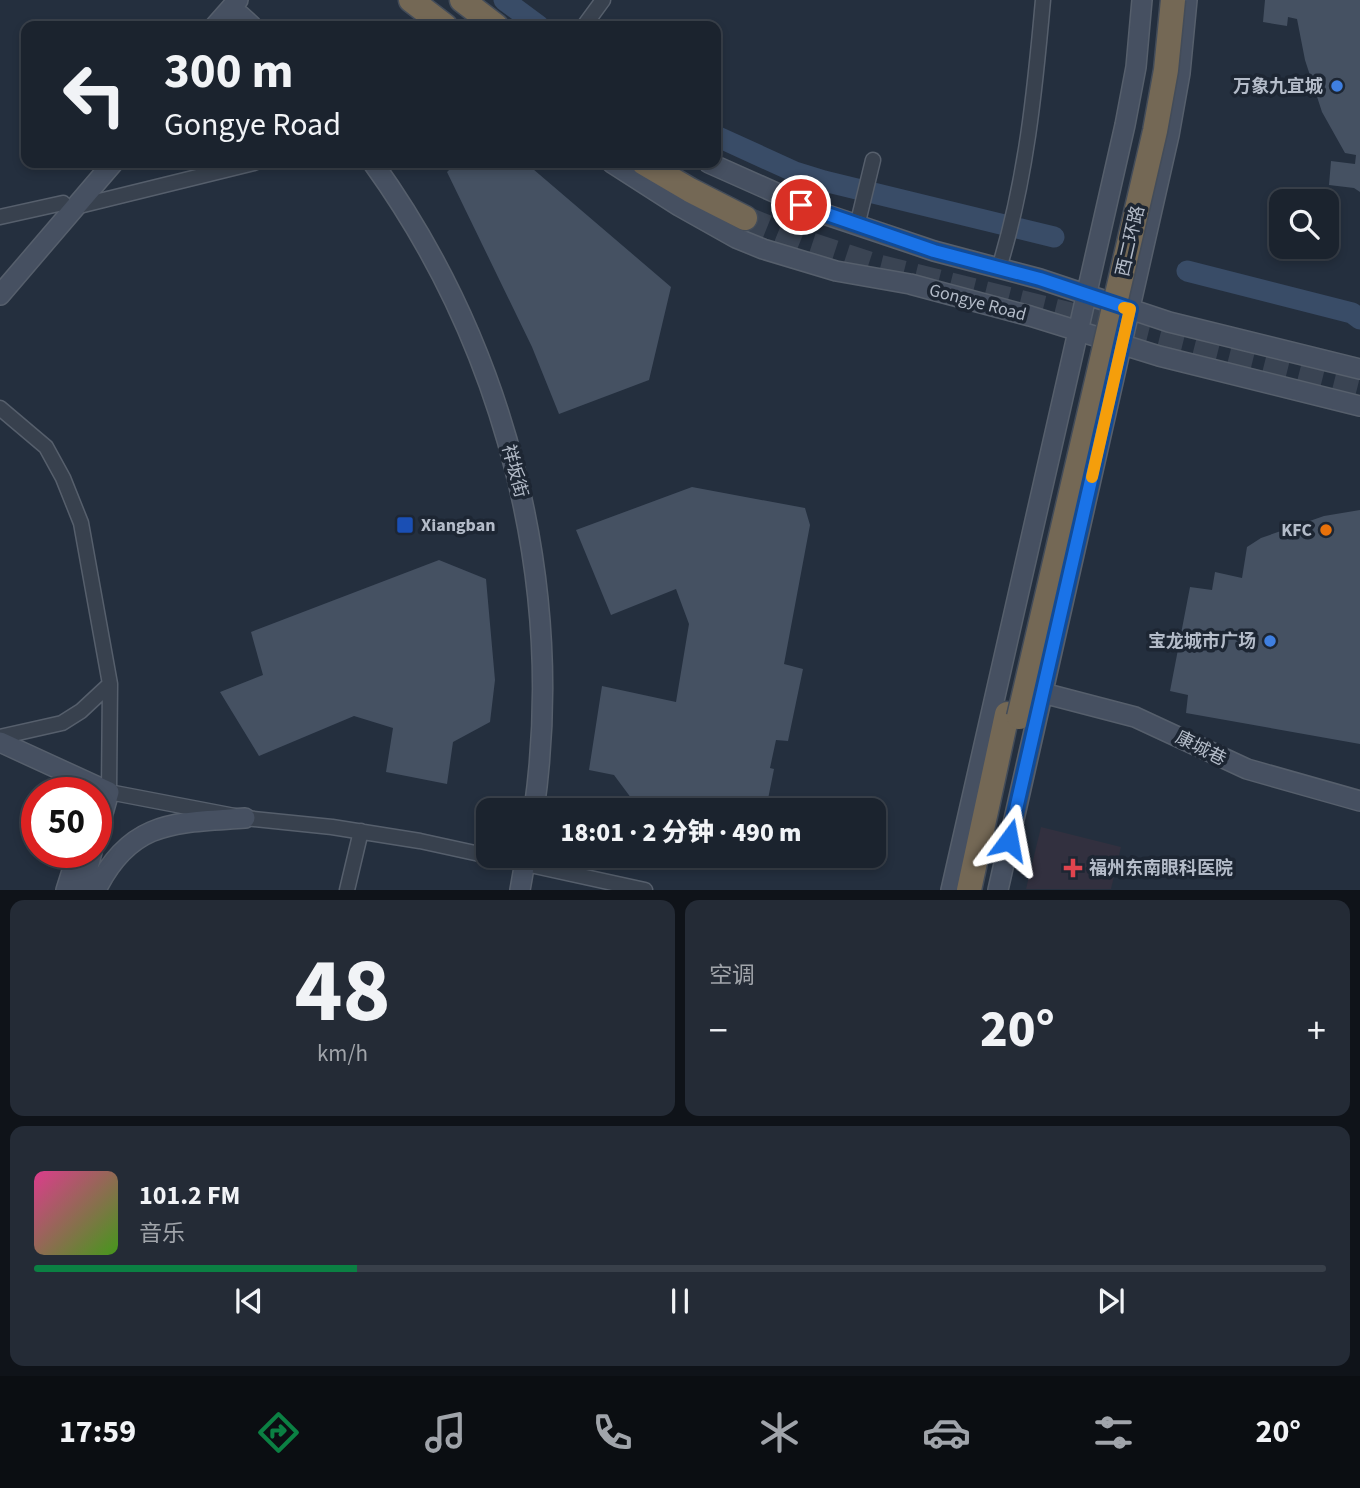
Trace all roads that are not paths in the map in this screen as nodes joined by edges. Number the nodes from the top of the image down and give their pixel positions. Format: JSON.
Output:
{"nodes":[{"id":1,"x":411,"y":0,"type":"edge"},
{"id":2,"x":462,"y":0,"type":"edge"},
{"id":3,"x":604,"y":0,"type":"edge"},
{"id":4,"x":1043,"y":0,"type":"edge"},
{"id":5,"x":1142,"y":0,"type":"edge"},
{"id":6,"x":1158,"y":0,"type":"edge"},
{"id":7,"x":1173,"y":0,"type":"edge"},
{"id":8,"x":1187,"y":0,"type":"edge"},
{"id":9,"x":239,"y":10,"type":"edge"},
{"id":10,"x":222,"y":21,"type":"edge"},
{"id":11,"x":438,"y":21,"type":"edge"},
{"id":12,"x":489,"y":21,"type":"edge"},
{"id":13,"x":588,"y":21,"type":"edge"},
{"id":14,"x":94,"y":168,"type":"edge"},
{"id":15,"x":108,"y":168,"type":"edge"},
{"id":16,"x":232,"y":168,"type":"edge"},
{"id":17,"x":376,"y":168,"type":"edge"},
{"id":18,"x":620,"y":168,"type":"edge"},
{"id":19,"x":653,"y":168,"type":"edge"},
{"id":20,"x":682,"y":168,"type":"edge"},
{"id":21,"x":720,"y":168,"type":"edge"},
{"id":22,"x":871,"y":168,"type":"dead end"},
{"id":23,"x":69,"y":205,"type":"junction"},
{"id":24,"x":0,"y":217,"type":"edge"},
{"id":25,"x":857,"y":226,"type":"junction"},
{"id":26,"x":999,"y":268,"type":"junction"},
{"id":27,"x":0,"y":275,"type":"edge"},
{"id":28,"x":0,"y":295,"type":"edge"},
{"id":29,"x":1086,"y":295,"type":"junction"},
{"id":30,"x":1130,"y":309,"type":"junction"},
{"id":31,"x":1079,"y":331,"type":"junction"},
{"id":32,"x":1122,"y":345,"type":"junction"},
{"id":33,"x":1360,"y":369,"type":"edge"},
{"id":34,"x":1360,"y":406,"type":"edge"},
{"id":35,"x":0,"y":408,"type":"edge"},
{"id":36,"x":110,"y":684,"type":"junction"},
{"id":37,"x":1043,"y":693,"type":"junction"},
{"id":38,"x":1013,"y":715,"type":"junction"},
{"id":39,"x":0,"y":739,"type":"edge"},
{"id":40,"x":74,"y":777,"type":"edge"},
{"id":41,"x":102,"y":777,"type":"edge"},
{"id":42,"x":112,"y":793,"type":"edge"},
{"id":43,"x":535,"y":798,"type":"edge"},
{"id":44,"x":1360,"y":802,"type":"edge"},
{"id":45,"x":245,"y":818,"type":"junction"},
{"id":46,"x":361,"y":831,"type":"junction"},
{"id":47,"x":476,"y":851,"type":"edge"},
{"id":48,"x":73,"y":868,"type":"edge"},
{"id":49,"x":88,"y":868,"type":"edge"},
{"id":50,"x":524,"y":868,"type":"edge"},
{"id":51,"x":558,"y":868,"type":"edge"},
{"id":52,"x":66,"y":890,"type":"edge"},
{"id":53,"x":82,"y":890,"type":"edge"},
{"id":54,"x":96,"y":890,"type":"edge"},
{"id":55,"x":347,"y":890,"type":"edge"},
{"id":56,"x":520,"y":890,"type":"edge"},
{"id":57,"x":645,"y":890,"type":"edge"},
{"id":58,"x":951,"y":890,"type":"edge"},
{"id":59,"x":969,"y":890,"type":"edge"},
{"id":60,"x":982,"y":890,"type":"edge"},
{"id":61,"x":998,"y":890,"type":"edge"}],
"edges":[{"from":1,"to":11,"type":"highway"},
{"from":2,"to":12,"type":"highway"},
{"from":3,"to":13,"type":"street"},
{"from":4,"to":26,"type":"street"},
{"from":5,"to":29,"type":"main road"},
{"from":6,"to":38,"type":"highway","name":"西二环路"},
{"from":7,"to":38,"type":"highway","name":"西二环路","bridge":true},
{"from":8,"to":30,"type":"main road"},
{"from":9,"to":10,"type":"main road"},
{"from":14,"to":23,"type":"main road"},
{"from":15,"to":23,"type":"main road"},
{"from":16,"to":23,"type":"street"},
{"from":17,"to":43,"type":"main road","name":"祥坂街"},
{"from":18,"to":31,"type":"main road","name":"Gongye Road"},
{"from":19,"to":20,"type":"highway"},
{"from":21,"to":25,"type":"main road"},
{"from":22,"to":25,"type":"street"},
{"from":23,"to":24,"type":"street"},
{"from":23,"to":27,"type":"main road"},
{"from":23,"to":28,"type":"main road"},
{"from":25,"to":26,"type":"main road"},
{"from":26,"to":29,"type":"main road"},
{"from":29,"to":30,"type":"main road"},
{"from":29,"to":31,"type":"main road"},
{"from":30,"to":32,"type":"main road"},
{"from":30,"to":33,"type":"main road"},
{"from":31,"to":32,"type":"main road","name":"Gongye Road"},
{"from":31,"to":58,"type":"main road"},
{"from":32,"to":34,"type":"main road","name":"Gongye Road"},
{"from":32,"to":37,"type":"main road"},
{"from":35,"to":36,"type":"street"},
{"from":36,"to":39,"type":"street"},
{"from":36,"to":41,"type":"street"},
{"from":37,"to":44,"type":"main road","name":"康城巷"},
{"from":37,"to":61,"type":"main road"},
{"from":38,"to":59,"type":"highway","name":"西二环路"},
{"from":38,"to":60,"type":"highway","name":"西二环路"},
{"from":39,"to":40,"type":"main road"},
{"from":42,"to":45,"type":"street"},
{"from":45,"to":46,"type":"street"},
{"from":45,"to":54,"type":"main road"},
{"from":46,"to":47,"type":"street"},
{"from":46,"to":55,"type":"street"},
{"from":48,"to":52,"type":"main road"},
{"from":49,"to":53,"type":"main road"},
{"from":50,"to":56,"type":"main road"},
{"from":51,"to":57,"type":"street"}]}
